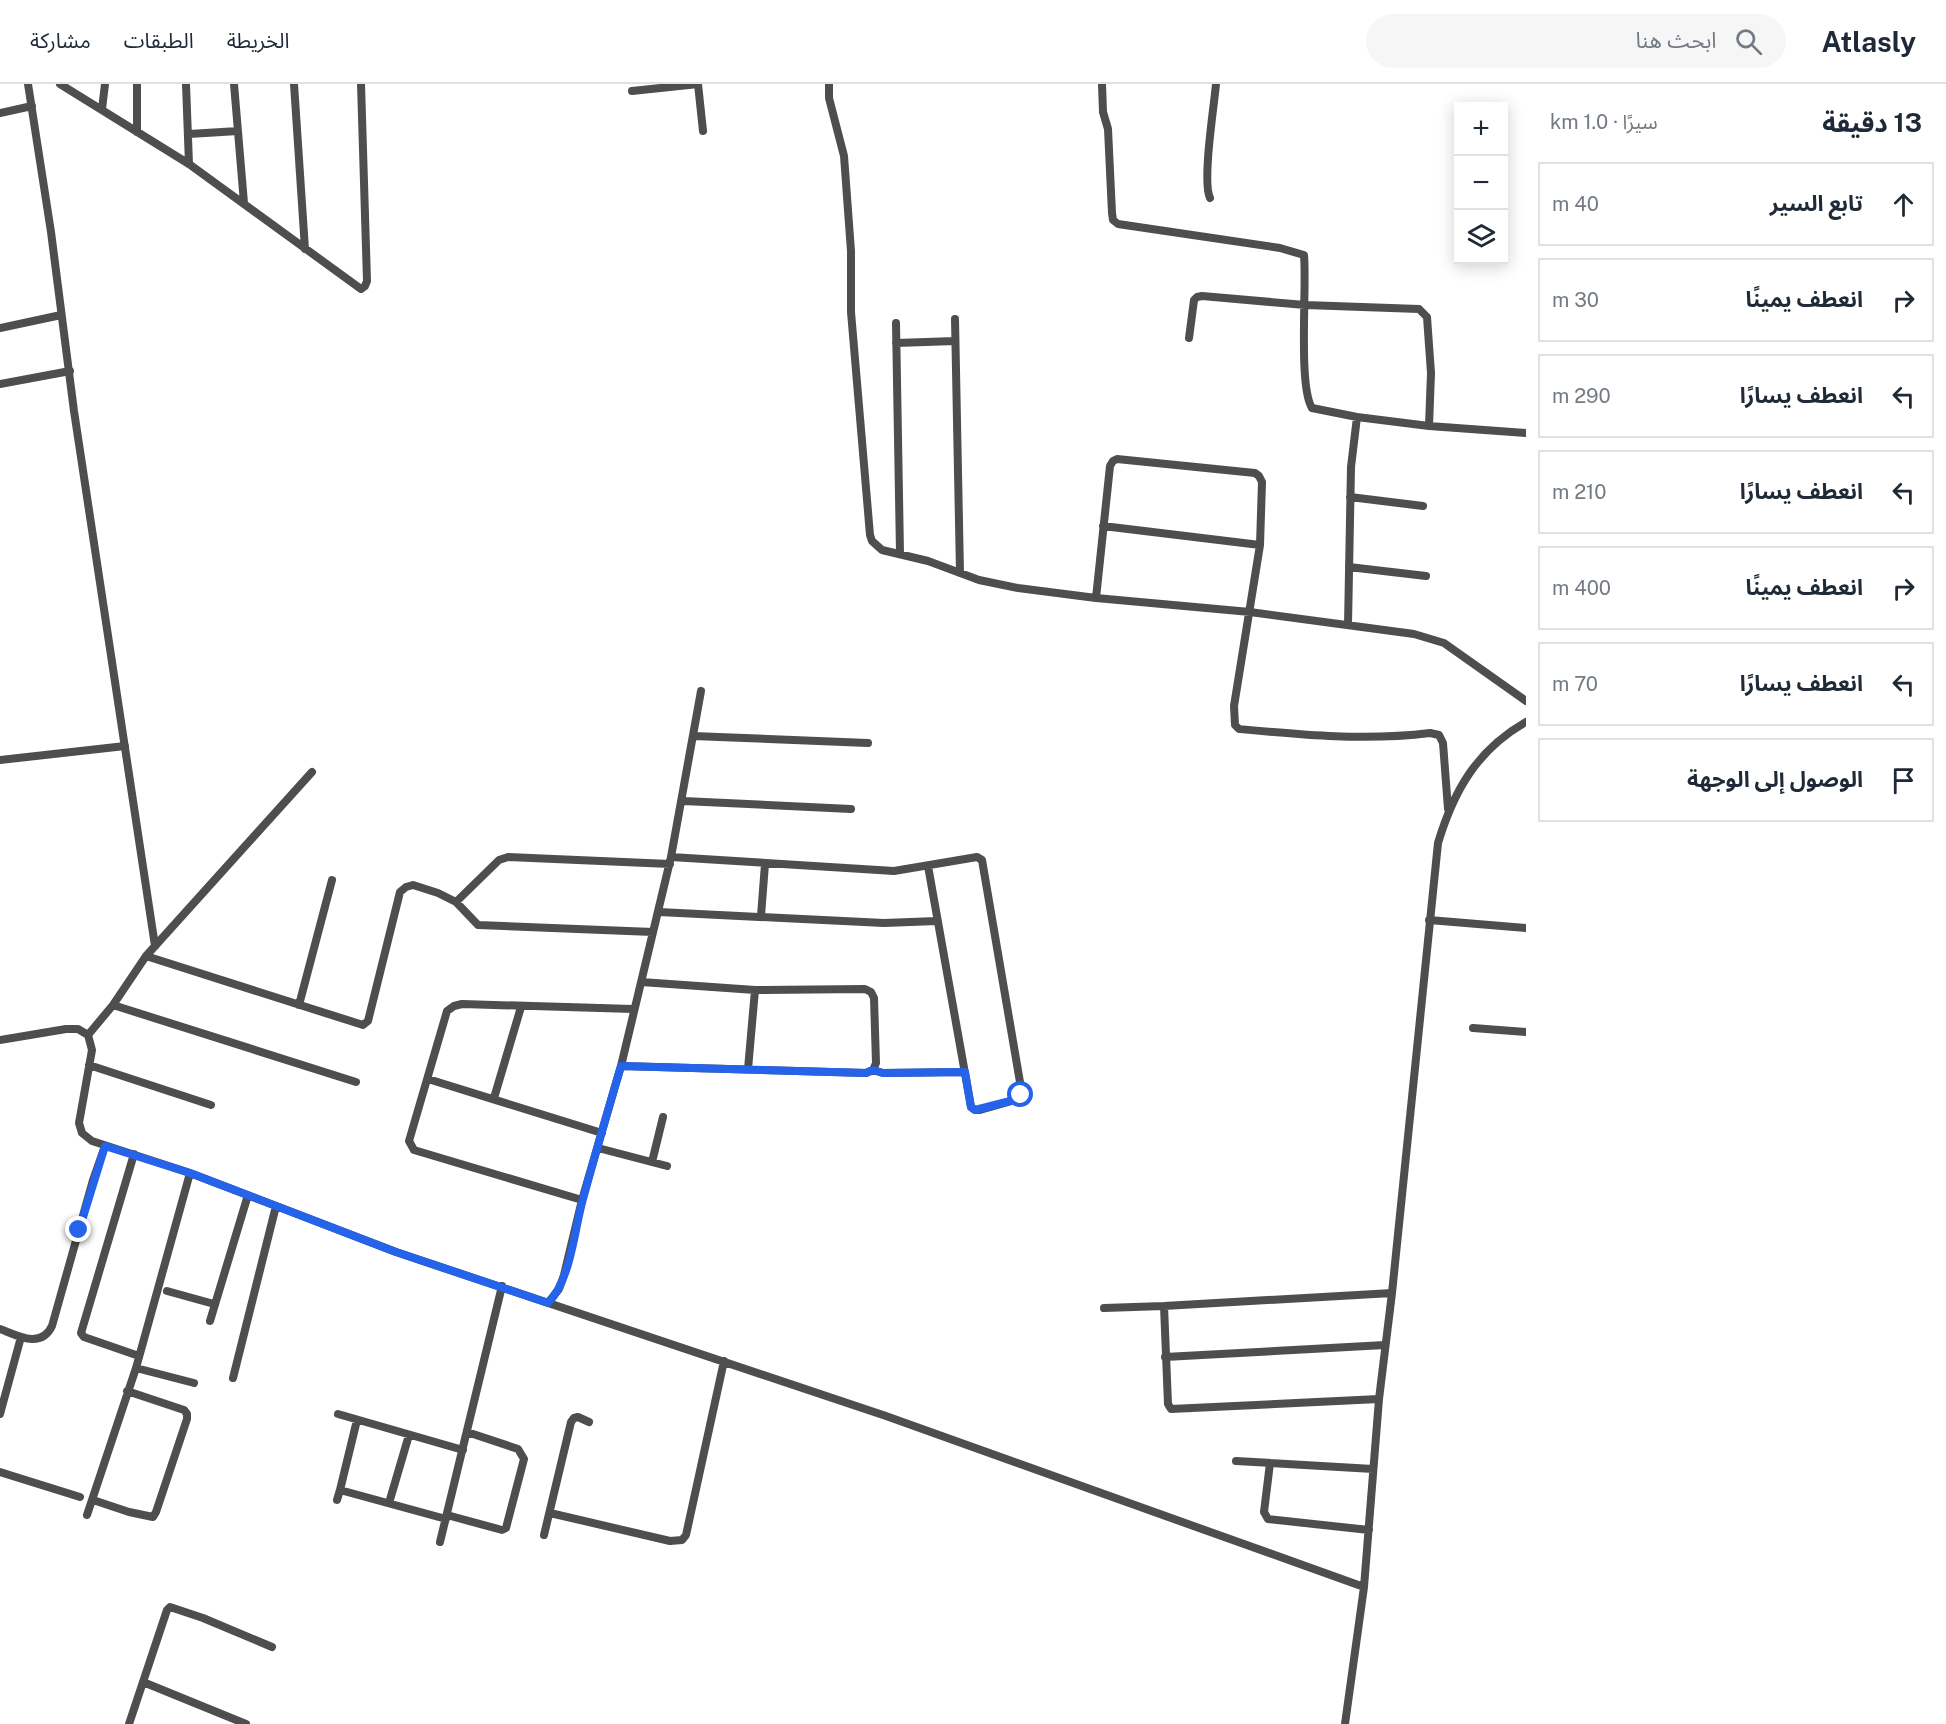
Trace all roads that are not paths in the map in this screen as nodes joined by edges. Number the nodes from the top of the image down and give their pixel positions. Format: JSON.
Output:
{"nodes":[{"id":1,"x":28,"y":84,"type":"edge"},
{"id":2,"x":60,"y":84,"type":"edge"},
{"id":3,"x":105,"y":84,"type":"edge"},
{"id":4,"x":137,"y":84,"type":"edge"},
{"id":5,"x":186,"y":84,"type":"edge"},
{"id":6,"x":234,"y":84,"type":"edge"},
{"id":7,"x":294,"y":84,"type":"edge"},
{"id":8,"x":361,"y":84,"type":"edge"},
{"id":9,"x":698,"y":84,"type":"edge"},
{"id":10,"x":828,"y":84,"type":"edge"},
{"id":11,"x":1102,"y":84,"type":"edge"},
{"id":12,"x":1216,"y":84,"type":"edge"},
{"id":13,"x":632,"y":91,"type":"dead end"},
{"id":14,"x":32,"y":106,"type":"junction"},
{"id":15,"x":102,"y":109,"type":"junction"},
{"id":16,"x":0,"y":113,"type":"edge"},
{"id":17,"x":238,"y":131,"type":"junction"},
{"id":18,"x":703,"y":131,"type":"dead end"},
{"id":19,"x":137,"y":132,"type":"junction"},
{"id":20,"x":189,"y":134,"type":"junction"},
{"id":21,"x":189,"y":164,"type":"junction"},
{"id":22,"x":1210,"y":198,"type":"dead end"},
{"id":23,"x":244,"y":203,"type":"junction"},
{"id":24,"x":305,"y":249,"type":"junction"},
{"id":25,"x":1305,"y":305,"type":"junction"},
{"id":26,"x":61,"y":315,"type":"junction"},
{"id":27,"x":955,"y":319,"type":"dead end"},
{"id":28,"x":896,"y":323,"type":"dead end"},
{"id":29,"x":0,"y":328,"type":"edge"},
{"id":30,"x":1190,"y":338,"type":"dead end"},
{"id":31,"x":955,"y":341,"type":"junction"},
{"id":32,"x":896,"y":343,"type":"junction"},
{"id":33,"x":70,"y":371,"type":"junction"},
{"id":34,"x":0,"y":384,"type":"edge"},
{"id":35,"x":1357,"y":417,"type":"junction"},
{"id":36,"x":1429,"y":426,"type":"junction"},
{"id":37,"x":1526,"y":433,"type":"edge"},
{"id":38,"x":1350,"y":497,"type":"junction"},
{"id":39,"x":1423,"y":506,"type":"dead end"},
{"id":40,"x":1103,"y":526,"type":"junction"},
{"id":41,"x":1260,"y":545,"type":"junction"},
{"id":42,"x":900,"y":553,"type":"junction"},
{"id":43,"x":1349,"y":567,"type":"junction"},
{"id":44,"x":960,"y":573,"type":"junction"},
{"id":45,"x":1426,"y":576,"type":"dead end"},
{"id":46,"x":1096,"y":598,"type":"junction"},
{"id":47,"x":1250,"y":612,"type":"junction"},
{"id":48,"x":1348,"y":625,"type":"junction"},
{"id":49,"x":701,"y":691,"type":"dead end"},
{"id":50,"x":1526,"y":701,"type":"edge"},
{"id":51,"x":1526,"y":722,"type":"edge"},
{"id":52,"x":693,"y":736,"type":"junction"},
{"id":53,"x":868,"y":743,"type":"dead end"},
{"id":54,"x":125,"y":746,"type":"junction"},
{"id":55,"x":0,"y":759,"type":"edge"},
{"id":56,"x":312,"y":772,"type":"dead end"},
{"id":57,"x":683,"y":801,"type":"junction"},
{"id":58,"x":851,"y":809,"type":"dead end"},
{"id":59,"x":1448,"y":810,"type":"junction"},
{"id":60,"x":670,"y":861,"type":"junction"},
{"id":61,"x":765,"y":864,"type":"junction"},
{"id":62,"x":928,"y":866,"type":"junction"},
{"id":63,"x":332,"y":880,"type":"dead end"},
{"id":64,"x":456,"y":902,"type":"junction"},
{"id":65,"x":658,"y":912,"type":"junction"},
{"id":66,"x":761,"y":916,"type":"junction"},
{"id":67,"x":1429,"y":920,"type":"junction"},
{"id":68,"x":937,"y":921,"type":"junction"},
{"id":69,"x":1526,"y":928,"type":"edge"},
{"id":70,"x":653,"y":932,"type":"junction"},
{"id":71,"x":155,"y":946,"type":"junction"},
{"id":72,"x":146,"y":956,"type":"junction"},
{"id":73,"x":640,"y":982,"type":"junction"},
{"id":74,"x":755,"y":990,"type":"junction"},
{"id":75,"x":113,"y":1005,"type":"junction"},
{"id":76,"x":299,"y":1005,"type":"junction"},
{"id":77,"x":521,"y":1006,"type":"junction"},
{"id":78,"x":633,"y":1009,"type":"junction"},
{"id":79,"x":1473,"y":1028,"type":"dead end"},
{"id":80,"x":1526,"y":1032,"type":"edge"},
{"id":81,"x":88,"y":1035,"type":"junction"},
{"id":82,"x":0,"y":1040,"type":"edge"},
{"id":83,"x":89,"y":1065,"type":"junction"},
{"id":84,"x":621,"y":1066,"type":"junction"},
{"id":85,"x":748,"y":1069,"type":"junction"},
{"id":86,"x":873,"y":1070,"type":"junction"},
{"id":87,"x":965,"y":1072,"type":"junction"},
{"id":88,"x":428,"y":1079,"type":"junction"},
{"id":89,"x":356,"y":1082,"type":"dead end"},
{"id":90,"x":494,"y":1098,"type":"junction"},
{"id":91,"x":211,"y":1104,"type":"dead end"},
{"id":92,"x":663,"y":1117,"type":"dead end"},
{"id":93,"x":602,"y":1133,"type":"junction"},
{"id":94,"x":105,"y":1146,"type":"junction"},
{"id":95,"x":598,"y":1148,"type":"junction"},
{"id":96,"x":134,"y":1154,"type":"junction"},
{"id":97,"x":652,"y":1162,"type":"junction"},
{"id":98,"x":667,"y":1166,"type":"dead end"},
{"id":99,"x":190,"y":1173,"type":"junction"},
{"id":100,"x":248,"y":1195,"type":"junction"},
{"id":101,"x":582,"y":1200,"type":"junction"},
{"id":102,"x":276,"y":1206,"type":"junction"},
{"id":103,"x":502,"y":1286,"type":"junction"},
{"id":104,"x":167,"y":1291,"type":"dead end"},
{"id":105,"x":1392,"y":1293,"type":"junction"},
{"id":106,"x":548,"y":1303,"type":"junction"},
{"id":107,"x":214,"y":1304,"type":"junction"},
{"id":108,"x":1164,"y":1306,"type":"junction"},
{"id":109,"x":1104,"y":1308,"type":"dead end"},
{"id":110,"x":210,"y":1321,"type":"dead end"},
{"id":111,"x":0,"y":1329,"type":"edge"},
{"id":112,"x":21,"y":1337,"type":"junction"},
{"id":113,"x":1385,"y":1345,"type":"junction"},
{"id":114,"x":139,"y":1356,"type":"junction"},
{"id":115,"x":1165,"y":1357,"type":"junction"},
{"id":116,"x":724,"y":1361,"type":"junction"},
{"id":117,"x":136,"y":1368,"type":"junction"},
{"id":118,"x":233,"y":1378,"type":"dead end"},
{"id":119,"x":194,"y":1383,"type":"dead end"},
{"id":120,"x":127,"y":1391,"type":"junction"},
{"id":121,"x":1379,"y":1400,"type":"junction"},
{"id":122,"x":0,"y":1414,"type":"edge"},
{"id":123,"x":338,"y":1414,"type":"dead end"},
{"id":124,"x":357,"y":1420,"type":"junction"},
{"id":125,"x":589,"y":1422,"type":"dead end"},
{"id":126,"x":466,"y":1432,"type":"junction"},
{"id":127,"x":409,"y":1435,"type":"junction"},
{"id":128,"x":462,"y":1450,"type":"junction"},
{"id":129,"x":1236,"y":1461,"type":"dead end"},
{"id":130,"x":1270,"y":1462,"type":"junction"},
{"id":131,"x":1373,"y":1469,"type":"junction"},
{"id":132,"x":0,"y":1472,"type":"edge"},
{"id":133,"x":340,"y":1490,"type":"junction"},
{"id":134,"x":80,"y":1497,"type":"dead end"},
{"id":135,"x":93,"y":1500,"type":"junction"},
{"id":136,"x":337,"y":1500,"type":"dead end"},
{"id":137,"x":389,"y":1503,"type":"junction"},
{"id":138,"x":550,"y":1513,"type":"junction"},
{"id":139,"x":87,"y":1515,"type":"dead end"},
{"id":140,"x":446,"y":1517,"type":"junction"},
{"id":141,"x":1369,"y":1530,"type":"junction"},
{"id":142,"x":544,"y":1535,"type":"dead end"},
{"id":143,"x":440,"y":1542,"type":"dead end"},
{"id":144,"x":1364,"y":1587,"type":"junction"},
{"id":145,"x":272,"y":1647,"type":"dead end"},
{"id":146,"x":143,"y":1682,"type":"junction"},
{"id":147,"x":129,"y":1724,"type":"edge"},
{"id":148,"x":246,"y":1724,"type":"edge"},
{"id":149,"x":1345,"y":1724,"type":"edge"}],
"edges":[{"from":1,"to":14,"type":"street"},
{"from":2,"to":15,"type":"street"},
{"from":3,"to":15,"type":"street"},
{"from":4,"to":19,"type":"street"},
{"from":5,"to":20,"type":"street"},
{"from":6,"to":17,"type":"street"},
{"from":7,"to":24,"type":"street"},
{"from":8,"to":24,"type":"street"},
{"from":9,"to":13,"type":"street"},
{"from":9,"to":18,"type":"street"},
{"from":10,"to":42,"type":"street"},
{"from":11,"to":25,"type":"street"},
{"from":12,"to":22,"type":"street"},
{"from":14,"to":16,"type":"street"},
{"from":14,"to":26,"type":"street"},
{"from":15,"to":19,"type":"street"},
{"from":17,"to":20,"type":"street"},
{"from":17,"to":23,"type":"street"},
{"from":19,"to":21,"type":"street"},
{"from":20,"to":21,"type":"street"},
{"from":21,"to":23,"type":"street"},
{"from":23,"to":24,"type":"street"},
{"from":25,"to":30,"type":"street"},
{"from":25,"to":35,"type":"street"},
{"from":25,"to":36,"type":"street"},
{"from":26,"to":29,"type":"street"},
{"from":26,"to":33,"type":"street"},
{"from":27,"to":31,"type":"street"},
{"from":28,"to":32,"type":"street"},
{"from":31,"to":32,"type":"street"},
{"from":31,"to":44,"type":"street"},
{"from":32,"to":42,"type":"street"},
{"from":33,"to":34,"type":"street"},
{"from":33,"to":54,"type":"street"},
{"from":35,"to":36,"type":"street"},
{"from":35,"to":38,"type":"street"},
{"from":36,"to":37,"type":"street"},
{"from":38,"to":39,"type":"street"},
{"from":38,"to":43,"type":"street"},
{"from":40,"to":41,"type":"street"},
{"from":40,"to":41,"type":"street"},
{"from":40,"to":46,"type":"street"},
{"from":41,"to":47,"type":"street"},
{"from":42,"to":44,"type":"street"},
{"from":43,"to":45,"type":"street"},
{"from":43,"to":48,"type":"street"},
{"from":44,"to":46,"type":"street"},
{"from":46,"to":47,"type":"street"},
{"from":47,"to":48,"type":"street"},
{"from":47,"to":59,"type":"street"},
{"from":48,"to":50,"type":"street"},
{"from":49,"to":52,"type":"street"},
{"from":51,"to":59,"type":"street"},
{"from":52,"to":53,"type":"street"},
{"from":52,"to":57,"type":"street"},
{"from":54,"to":55,"type":"street"},
{"from":54,"to":71,"type":"street"},
{"from":56,"to":71,"type":"street"},
{"from":57,"to":58,"type":"street"},
{"from":57,"to":60,"type":"street"},
{"from":59,"to":67,"type":"street"},
{"from":60,"to":61,"type":"street"},
{"from":60,"to":64,"type":"street"},
{"from":60,"to":65,"type":"street"},
{"from":61,"to":62,"type":"street"},
{"from":61,"to":66,"type":"street"},
{"from":62,"to":68,"type":"street"},
{"from":62,"to":87,"type":"street"},
{"from":63,"to":76,"type":"street"},
{"from":64,"to":70,"type":"street"},
{"from":64,"to":76,"type":"street"},
{"from":65,"to":66,"type":"street"},
{"from":65,"to":70,"type":"street"},
{"from":66,"to":68,"type":"street"},
{"from":67,"to":69,"type":"street"},
{"from":67,"to":105,"type":"street"},
{"from":68,"to":87,"type":"street"},
{"from":70,"to":73,"type":"street"},
{"from":71,"to":72,"type":"street"},
{"from":72,"to":75,"type":"street"},
{"from":72,"to":76,"type":"street"},
{"from":73,"to":74,"type":"street"},
{"from":73,"to":78,"type":"street"},
{"from":74,"to":85,"type":"street"},
{"from":74,"to":86,"type":"street"},
{"from":75,"to":81,"type":"street"},
{"from":75,"to":89,"type":"street"},
{"from":77,"to":78,"type":"street"},
{"from":77,"to":88,"type":"street"},
{"from":77,"to":90,"type":"street"},
{"from":78,"to":84,"type":"street"},
{"from":79,"to":80,"type":"street"},
{"from":81,"to":82,"type":"street"},
{"from":81,"to":83,"type":"street"},
{"from":83,"to":91,"type":"street"},
{"from":83,"to":94,"type":"street"},
{"from":84,"to":85,"type":"street"},
{"from":84,"to":93,"type":"street"},
{"from":85,"to":86,"type":"street"},
{"from":86,"to":87,"type":"street"},
{"from":88,"to":90,"type":"street"},
{"from":88,"to":101,"type":"street"},
{"from":90,"to":93,"type":"street"},
{"from":92,"to":97,"type":"street"},
{"from":93,"to":95,"type":"street"},
{"from":94,"to":96,"type":"street"},
{"from":94,"to":112,"type":"street"},
{"from":95,"to":97,"type":"street"},
{"from":95,"to":101,"type":"street"},
{"from":96,"to":99,"type":"street"},
{"from":96,"to":114,"type":"street"},
{"from":97,"to":98,"type":"street"},
{"from":99,"to":100,"type":"street"},
{"from":99,"to":114,"type":"street"},
{"from":100,"to":102,"type":"street"},
{"from":100,"to":107,"type":"street"},
{"from":101,"to":106,"type":"street"},
{"from":102,"to":103,"type":"street"},
{"from":102,"to":118,"type":"street"},
{"from":103,"to":106,"type":"street"},
{"from":103,"to":126,"type":"street"},
{"from":104,"to":107,"type":"street"},
{"from":105,"to":108,"type":"street"},
{"from":105,"to":113,"type":"street"},
{"from":106,"to":116,"type":"street"},
{"from":107,"to":110,"type":"street"},
{"from":108,"to":109,"type":"street"},
{"from":108,"to":115,"type":"street"},
{"from":111,"to":112,"type":"street"},
{"from":112,"to":122,"type":"street"},
{"from":113,"to":115,"type":"street"},
{"from":113,"to":121,"type":"street"},
{"from":114,"to":117,"type":"street"},
{"from":115,"to":121,"type":"street"},
{"from":116,"to":138,"type":"street"},
{"from":116,"to":144,"type":"street"},
{"from":117,"to":119,"type":"street"},
{"from":117,"to":120,"type":"street"},
{"from":120,"to":135,"type":"street"},
{"from":120,"to":135,"type":"street"},
{"from":121,"to":131,"type":"street"},
{"from":123,"to":124,"type":"street"},
{"from":124,"to":127,"type":"street"},
{"from":124,"to":133,"type":"street"},
{"from":125,"to":138,"type":"street"},
{"from":126,"to":128,"type":"street"},
{"from":126,"to":140,"type":"street"},
{"from":127,"to":128,"type":"street"},
{"from":127,"to":137,"type":"street"},
{"from":128,"to":140,"type":"street"},
{"from":129,"to":130,"type":"street"},
{"from":130,"to":131,"type":"street"},
{"from":130,"to":141,"type":"street"},
{"from":131,"to":141,"type":"street"},
{"from":132,"to":134,"type":"street"},
{"from":133,"to":136,"type":"street"},
{"from":133,"to":137,"type":"street"},
{"from":135,"to":139,"type":"street"},
{"from":137,"to":140,"type":"street"},
{"from":138,"to":142,"type":"street"},
{"from":140,"to":143,"type":"street"},
{"from":141,"to":144,"type":"street"},
{"from":144,"to":149,"type":"street"},
{"from":145,"to":146,"type":"street"},
{"from":146,"to":147,"type":"street"},
{"from":146,"to":148,"type":"street"}]}
